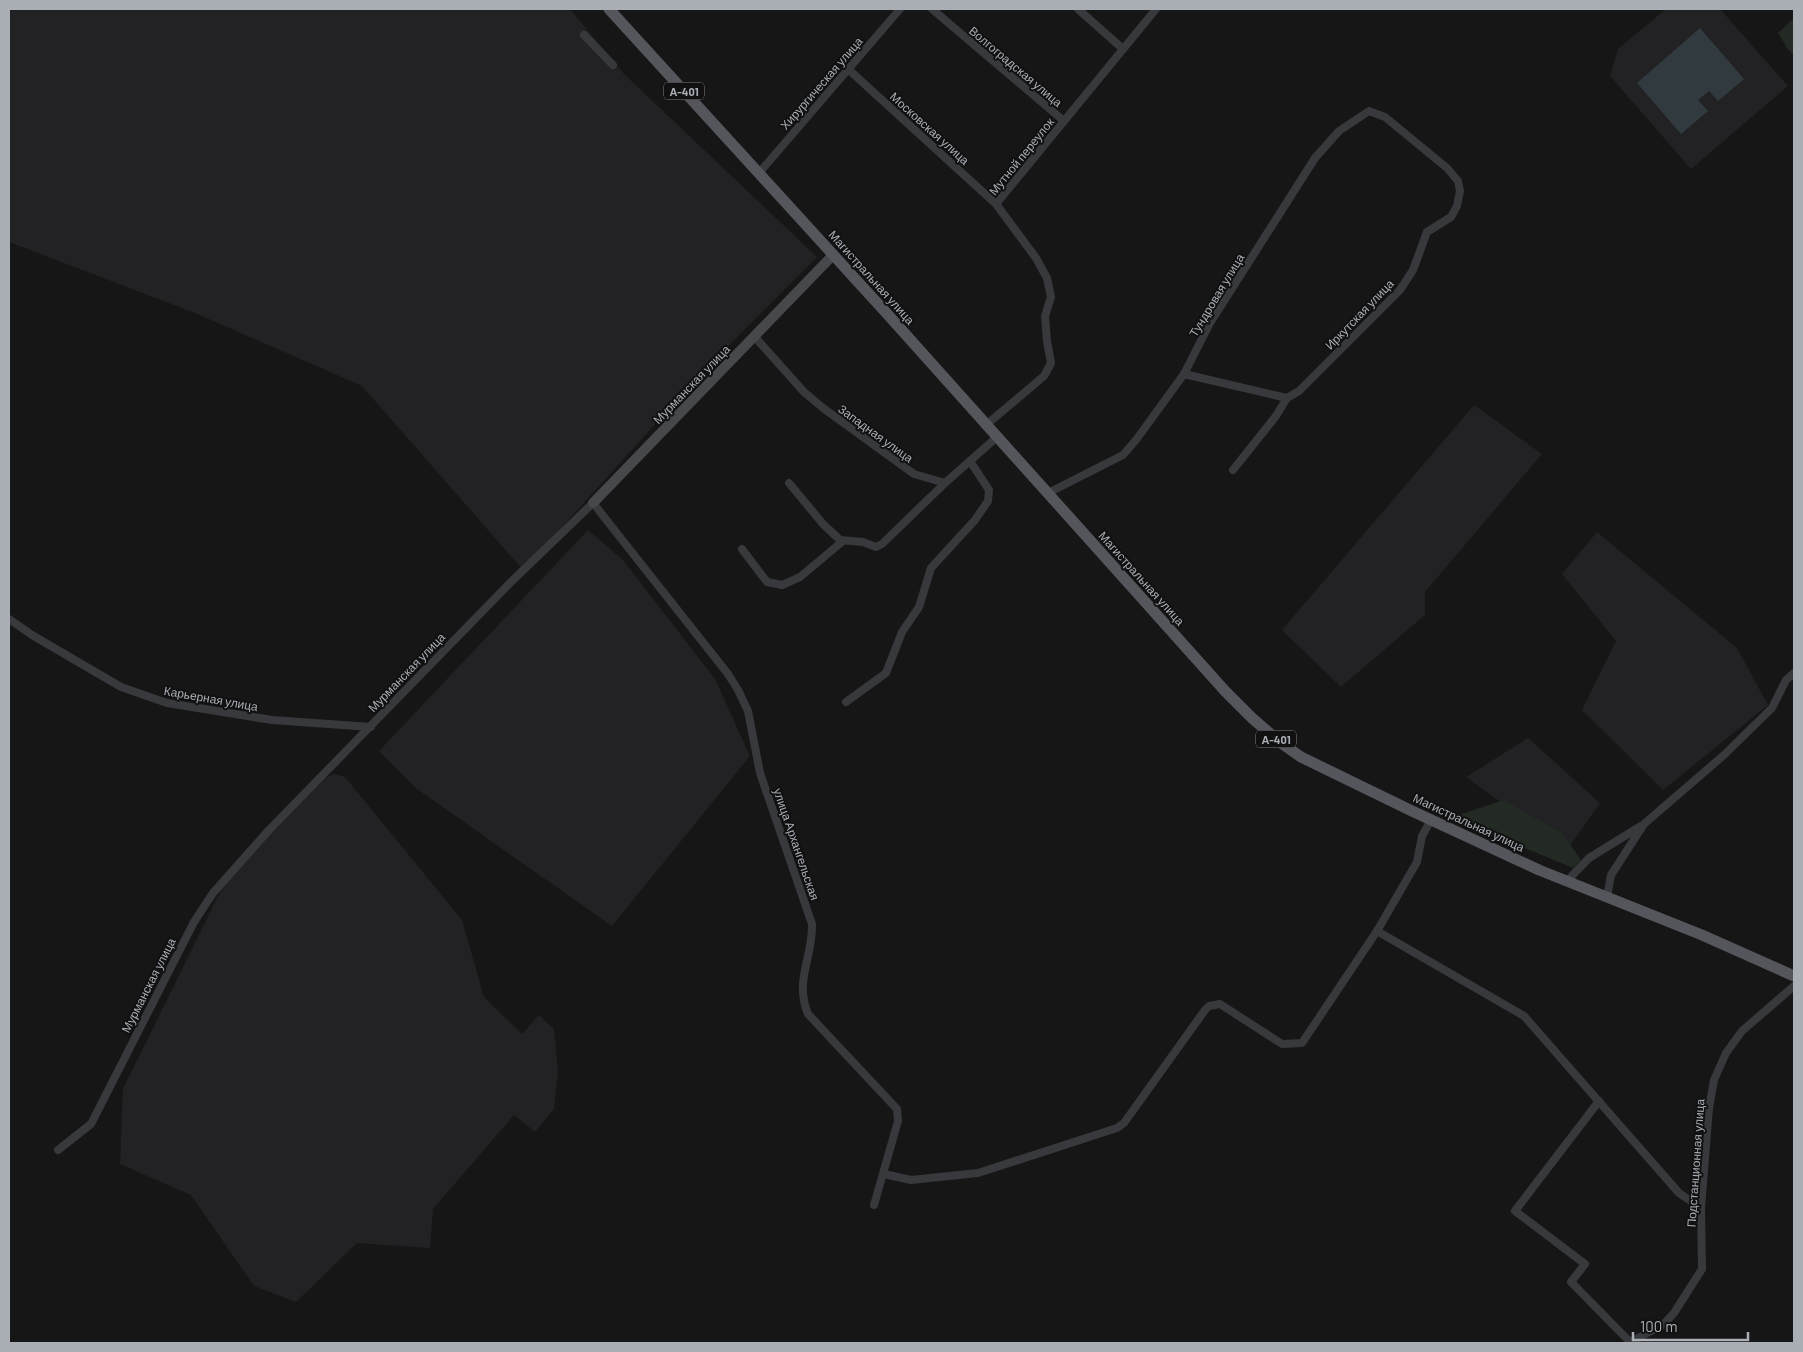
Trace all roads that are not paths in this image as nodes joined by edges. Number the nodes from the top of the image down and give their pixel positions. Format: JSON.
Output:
{"nodes":[{"id":1,"x":609,"y":9,"type":"edge"},
{"id":2,"x":900,"y":9,"type":"edge"},
{"id":3,"x":932,"y":9,"type":"edge"},
{"id":4,"x":1078,"y":9,"type":"edge"},
{"id":5,"x":1156,"y":9,"type":"edge"},
{"id":6,"x":584,"y":35,"type":"dead end"},
{"id":7,"x":1123,"y":48,"type":"junction"},
{"id":8,"x":613,"y":65,"type":"dead end"},
{"id":9,"x":848,"y":69,"type":"junction"},
{"id":10,"x":1369,"y":111,"type":"joint"},
{"id":11,"x":1064,"y":121,"type":"junction"},
{"id":12,"x":759,"y":173,"type":"junction"},
{"id":13,"x":996,"y":204,"type":"junction"},
{"id":14,"x":833,"y":255,"type":"junction"},
{"id":15,"x":754,"y":336,"type":"junction"},
{"id":16,"x":1184,"y":374,"type":"junction"},
{"id":17,"x":1287,"y":398,"type":"junction"},
{"id":18,"x":986,"y":425,"type":"junction"},
{"id":19,"x":997,"y":437,"type":"junction"},
{"id":20,"x":970,"y":461,"type":"junction"},
{"id":21,"x":1233,"y":470,"type":"dead end"},
{"id":22,"x":789,"y":483,"type":"dead end"},
{"id":23,"x":945,"y":483,"type":"junction"},
{"id":24,"x":1048,"y":494,"type":"junction"},
{"id":25,"x":593,"y":503,"type":"junction"},
{"id":26,"x":843,"y":541,"type":"junction"},
{"id":27,"x":742,"y":549,"type":"dead end"},
{"id":28,"x":9,"y":619,"type":"edge"},
{"id":29,"x":1794,"y":672,"type":"edge"},
{"id":30,"x":846,"y":702,"type":"dead end"},
{"id":31,"x":371,"y":727,"type":"junction"},
{"id":32,"x":1431,"y":820,"type":"junction"},
{"id":33,"x":1644,"y":824,"type":"junction"},
{"id":34,"x":1567,"y":881,"type":"junction"},
{"id":35,"x":1607,"y":897,"type":"junction"},
{"id":36,"x":1376,"y":931,"type":"junction"},
{"id":37,"x":1794,"y":976,"type":"edge"},
{"id":38,"x":1794,"y":986,"type":"edge"},
{"id":39,"x":1599,"y":1101,"type":"junction"},
{"id":40,"x":58,"y":1150,"type":"dead end"},
{"id":41,"x":884,"y":1174,"type":"junction"},
{"id":42,"x":874,"y":1205,"type":"dead end"},
{"id":43,"x":1701,"y":1208,"type":"junction"}],
"edges":[{"from":1,"to":12,"type":"main road","name":"Магистральная улица","number":"А-401"},
{"from":2,"to":9,"type":"street","name":"Хирургическая улица"},
{"from":3,"to":11,"type":"street","name":"Волгоградская улица"},
{"from":4,"to":7,"type":"street"},
{"from":5,"to":7,"type":"street","name":"Мутной переулок"},
{"from":6,"to":8,"type":"street"},
{"from":7,"to":11,"type":"street","name":"Мутной переулок"},
{"from":9,"to":12,"type":"street","name":"Хирургическая улица"},
{"from":9,"to":13,"type":"street","name":"Московская улица"},
{"from":10,"to":16,"type":"street","name":"Тундровая улица"},
{"from":10,"to":17,"type":"street","name":"Иркутская улица"},
{"from":11,"to":13,"type":"street","name":"Мутной переулок"},
{"from":12,"to":14,"type":"main road","name":"Магистральная улица","number":"А-401"},
{"from":13,"to":18,"type":"street","name":"Мутной переулок"},
{"from":14,"to":15,"type":"street","name":"Мурманская улица"},
{"from":14,"to":18,"type":"main road","name":"Магистральная улица","number":"А-401"},
{"from":15,"to":23,"type":"street","name":"Западная улица"},
{"from":15,"to":25,"type":"street","name":"Мурманская улица"},
{"from":16,"to":17,"type":"street"},
{"from":16,"to":24,"type":"street","name":"Тундровая улица"},
{"from":17,"to":21,"type":"street","name":"Иркутская улица"},
{"from":18,"to":19,"type":"main road","name":"Магистральная улица","number":"А-401"},
{"from":19,"to":20,"type":"street"},
{"from":19,"to":24,"type":"main road","name":"Магистральная улица","number":"А-401"},
{"from":20,"to":23,"type":"street"},
{"from":20,"to":30,"type":"street"},
{"from":22,"to":26,"type":"street"},
{"from":23,"to":26,"type":"street"},
{"from":24,"to":32,"type":"main road","name":"Магистральная улица","number":"А-401"},
{"from":25,"to":31,"type":"street","name":"Мурманская улица"},
{"from":25,"to":41,"type":"street","name":"улица Архангельская"},
{"from":26,"to":27,"type":"street"},
{"from":28,"to":31,"type":"street","name":"Карьерная улица"},
{"from":29,"to":33,"type":"street"},
{"from":31,"to":40,"type":"street","name":"Мурманская улица"},
{"from":32,"to":34,"type":"main road","name":"Магистральная улица","number":"А-401"},
{"from":32,"to":36,"type":"street"},
{"from":33,"to":34,"type":"street"},
{"from":33,"to":35,"type":"street"},
{"from":34,"to":35,"type":"main road","name":"Магистральная улица","number":"А-401"},
{"from":35,"to":37,"type":"main road","name":"Магистральная улица","number":"А-401"},
{"from":36,"to":39,"type":"street"},
{"from":36,"to":41,"type":"street"},
{"from":38,"to":43,"type":"street","name":"Подстанционная улица"},
{"from":39,"to":43,"type":"street"},
{"from":39,"to":43,"type":"street","name":"Подстанционная улица"},
{"from":41,"to":42,"type":"street","name":"улица Архангельская"}]}
